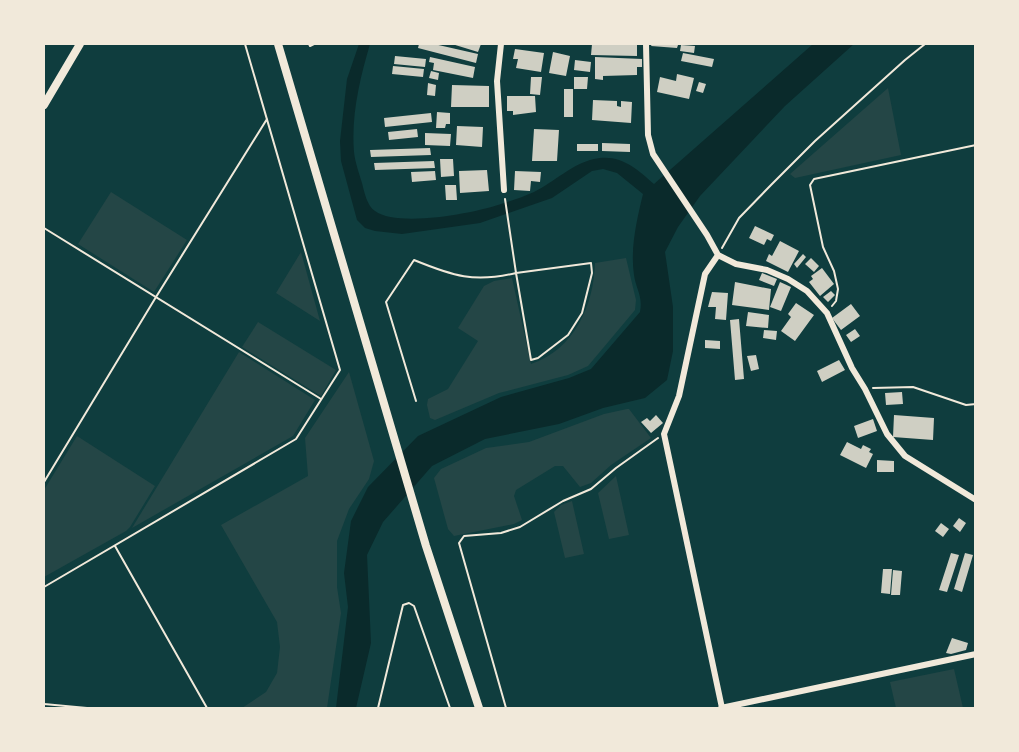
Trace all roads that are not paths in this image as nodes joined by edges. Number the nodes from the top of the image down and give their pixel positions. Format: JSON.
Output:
{"nodes":[{"id":1,"x":80,"y":44,"type":"edge"},
{"id":2,"x":278,"y":44,"type":"edge"},
{"id":3,"x":501,"y":44,"type":"edge"},
{"id":4,"x":646,"y":44,"type":"edge"},
{"id":5,"x":44,"y":105,"type":"edge"},
{"id":6,"x":504,"y":190,"type":"road end"},
{"id":7,"x":717,"y":255,"type":"junction"},
{"id":8,"x":975,"y":500,"type":"edge"},
{"id":9,"x":975,"y":654,"type":"edge"},
{"id":10,"x":479,"y":708,"type":"edge"},
{"id":11,"x":721,"y":708,"type":"edge"}],
"edges":[{"from":1,"to":5,"type":"main road"},
{"from":2,"to":10,"type":"street"},
{"from":3,"to":6,"type":"street"},
{"from":4,"to":7,"type":"street"},
{"from":7,"to":8,"type":"street"},
{"from":7,"to":11,"type":"street"},
{"from":9,"to":11,"type":"street"}]}
